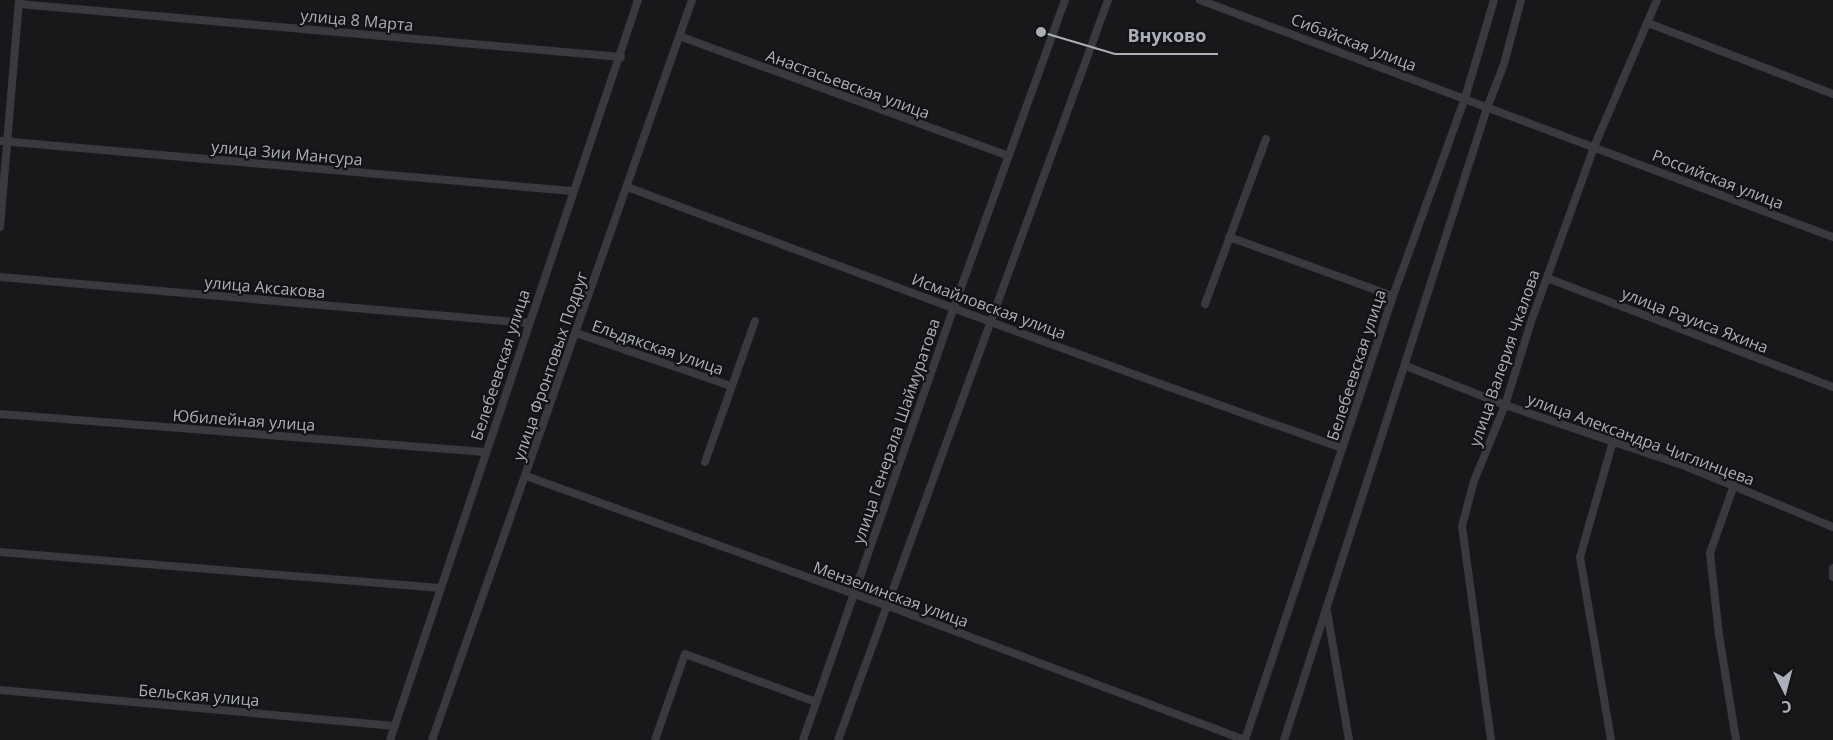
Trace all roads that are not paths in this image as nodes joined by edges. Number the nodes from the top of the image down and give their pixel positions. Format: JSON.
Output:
{"nodes":[{"id":1,"x":638,"y":0,"type":"edge"},
{"id":2,"x":692,"y":0,"type":"edge"},
{"id":3,"x":1065,"y":0,"type":"edge"},
{"id":4,"x":1108,"y":0,"type":"edge"},
{"id":5,"x":1200,"y":0,"type":"edge"},
{"id":6,"x":1494,"y":0,"type":"edge"},
{"id":7,"x":1521,"y":0,"type":"edge"},
{"id":8,"x":1657,"y":0,"type":"edge"},
{"id":9,"x":19,"y":2,"type":"edge"},
{"id":10,"x":1648,"y":23,"type":"junction"},
{"id":11,"x":679,"y":36,"type":"junction"},
{"id":12,"x":621,"y":57,"type":"junction"},
{"id":13,"x":1833,"y":94,"type":"edge"},
{"id":14,"x":1465,"y":98,"type":"junction"},
{"id":15,"x":1488,"y":108,"type":"junction"},
{"id":16,"x":1266,"y":139,"type":"dead end"},
{"id":17,"x":4,"y":142,"type":"edge"},
{"id":18,"x":1594,"y":147,"type":"junction"},
{"id":19,"x":1009,"y":156,"type":"junction"},
{"id":20,"x":627,"y":187,"type":"junction"},
{"id":21,"x":572,"y":191,"type":"junction"},
{"id":22,"x":0,"y":227,"type":"edge"},
{"id":23,"x":1228,"y":237,"type":"junction"},
{"id":24,"x":1833,"y":237,"type":"edge"},
{"id":25,"x":0,"y":277,"type":"edge"},
{"id":26,"x":1547,"y":278,"type":"junction"},
{"id":27,"x":1393,"y":296,"type":"junction"},
{"id":28,"x":1205,"y":303,"type":"dead end"},
{"id":29,"x":954,"y":307,"type":"junction"},
{"id":30,"x":991,"y":320,"type":"junction"},
{"id":31,"x":755,"y":321,"type":"dead end"},
{"id":32,"x":528,"y":323,"type":"junction"},
{"id":33,"x":576,"y":333,"type":"junction"},
{"id":34,"x":1406,"y":366,"type":"junction"},
{"id":35,"x":731,"y":386,"type":"junction"},
{"id":36,"x":1833,"y":387,"type":"edge"},
{"id":37,"x":1505,"y":405,"type":"junction"},
{"id":38,"x":0,"y":414,"type":"edge"},
{"id":39,"x":1613,"y":441,"type":"junction"},
{"id":40,"x":1342,"y":448,"type":"junction"},
{"id":41,"x":485,"y":452,"type":"junction"},
{"id":42,"x":705,"y":462,"type":"dead end"},
{"id":43,"x":526,"y":476,"type":"junction"},
{"id":44,"x":1734,"y":485,"type":"junction"},
{"id":45,"x":1833,"y":526,"type":"edge"},
{"id":46,"x":0,"y":552,"type":"edge"},
{"id":47,"x":1833,"y":568,"type":"edge"},
{"id":48,"x":1833,"y":577,"type":"edge"},
{"id":49,"x":440,"y":588,"type":"junction"},
{"id":50,"x":854,"y":595,"type":"junction"},
{"id":51,"x":888,"y":606,"type":"junction"},
{"id":52,"x":1327,"y":610,"type":"junction"},
{"id":53,"x":0,"y":690,"type":"edge"},
{"id":54,"x":816,"y":702,"type":"junction"},
{"id":55,"x":395,"y":726,"type":"junction"},
{"id":56,"x":390,"y":740,"type":"edge"},
{"id":57,"x":432,"y":740,"type":"edge"},
{"id":58,"x":655,"y":740,"type":"edge"},
{"id":59,"x":803,"y":740,"type":"edge"},
{"id":60,"x":838,"y":740,"type":"edge"},
{"id":61,"x":1245,"y":740,"type":"edge"},
{"id":62,"x":1284,"y":740,"type":"edge"},
{"id":63,"x":1349,"y":740,"type":"edge"},
{"id":64,"x":1491,"y":740,"type":"edge"},
{"id":65,"x":1611,"y":740,"type":"edge"},
{"id":66,"x":1736,"y":740,"type":"edge"}],
"edges":[{"from":1,"to":12,"type":"street","name":"Белебеевская улица"},
{"from":2,"to":11,"type":"street","name":"улица Фронтовых Подруг"},
{"from":3,"to":19,"type":"street","name":"улица Генерала Шаймуратова"},
{"from":4,"to":30,"type":"street"},
{"from":5,"to":14,"type":"street","name":"Сибайская улица"},
{"from":6,"to":14,"type":"street","name":"Белебеевская улица"},
{"from":7,"to":15,"type":"street"},
{"from":8,"to":10,"type":"street","name":"улица Валерия Чкалова"},
{"from":9,"to":12,"type":"street","name":"улица 8 Марта"},
{"from":9,"to":17,"type":"street"},
{"from":10,"to":13,"type":"street"},
{"from":10,"to":18,"type":"street","name":"улица Валерия Чкалова"},
{"from":11,"to":19,"type":"street","name":"Анастасьевская улица"},
{"from":11,"to":20,"type":"street","name":"улица Фронтовых Подруг"},
{"from":12,"to":21,"type":"street","name":"Белебеевская улица"},
{"from":14,"to":15,"type":"street","name":"Сибайская улица"},
{"from":14,"to":27,"type":"street","name":"Белебеевская улица"},
{"from":15,"to":18,"type":"street","name":"Российская улица"},
{"from":15,"to":34,"type":"street"},
{"from":16,"to":23,"type":"street"},
{"from":17,"to":21,"type":"street","name":"улица Зии Мансура"},
{"from":17,"to":22,"type":"street"},
{"from":18,"to":24,"type":"street","name":"Российская улица"},
{"from":18,"to":26,"type":"street","name":"улица Валерия Чкалова"},
{"from":19,"to":29,"type":"street","name":"улица Генерала Шаймуратова"},
{"from":20,"to":29,"type":"street","name":"Исмайловская улица"},
{"from":20,"to":33,"type":"street","name":"улица Фронтовых Подруг"},
{"from":21,"to":32,"type":"street","name":"Белебеевская улица"},
{"from":23,"to":27,"type":"street"},
{"from":23,"to":28,"type":"street"},
{"from":25,"to":32,"type":"street","name":"улица Аксакова"},
{"from":26,"to":36,"type":"street","name":"улица Рауиса Яхина"},
{"from":26,"to":37,"type":"street","name":"улица Валерия Чкалова"},
{"from":27,"to":40,"type":"street","name":"Белебеевская улица"},
{"from":29,"to":30,"type":"street","name":"Исмайловская улица"},
{"from":29,"to":50,"type":"street","name":"улица Генерала Шаймуратова"},
{"from":30,"to":40,"type":"street","name":"Исмайловская улица"},
{"from":30,"to":51,"type":"street"},
{"from":31,"to":35,"type":"street"},
{"from":32,"to":41,"type":"street","name":"Белебеевская улица"},
{"from":33,"to":35,"type":"street","name":"Ельдякская улица"},
{"from":33,"to":43,"type":"street","name":"улица Фронтовых Подруг"},
{"from":34,"to":37,"type":"street","name":"улица Александра Чиглинцева"},
{"from":34,"to":52,"type":"street"},
{"from":35,"to":42,"type":"street"},
{"from":37,"to":39,"type":"street","name":"улица Александра Чиглинцева"},
{"from":37,"to":64,"type":"street","name":"улица Валерия Чкалова"},
{"from":38,"to":41,"type":"street","name":"Юбилейная улица"},
{"from":39,"to":44,"type":"street","name":"улица Александра Чиглинцева"},
{"from":39,"to":65,"type":"street"},
{"from":40,"to":61,"type":"street","name":"Белебеевская улица"},
{"from":41,"to":49,"type":"street","name":"Белебеевская улица"},
{"from":43,"to":50,"type":"street","name":"Мензелинская улица"},
{"from":43,"to":57,"type":"street","name":"улица Фронтовых Подруг"},
{"from":44,"to":45,"type":"street","name":"улица Александра Чиглинцева"},
{"from":44,"to":66,"type":"street"},
{"from":46,"to":49,"type":"street"},
{"from":47,"to":48,"type":"street"},
{"from":49,"to":55,"type":"street","name":"Белебеевская улица"},
{"from":50,"to":51,"type":"street","name":"Мензелинская улица"},
{"from":50,"to":54,"type":"street","name":"улица Генерала Шаймуратова"},
{"from":51,"to":60,"type":"street"},
{"from":51,"to":61,"type":"street","name":"Мензелинская улица"},
{"from":52,"to":62,"type":"street"},
{"from":52,"to":63,"type":"street"},
{"from":53,"to":55,"type":"street","name":"Бельская улица"},
{"from":54,"to":58,"type":"street"},
{"from":54,"to":59,"type":"street","name":"улица Генерала Шаймуратова"},
{"from":55,"to":56,"type":"street","name":"Белебеевская улица"}]}
